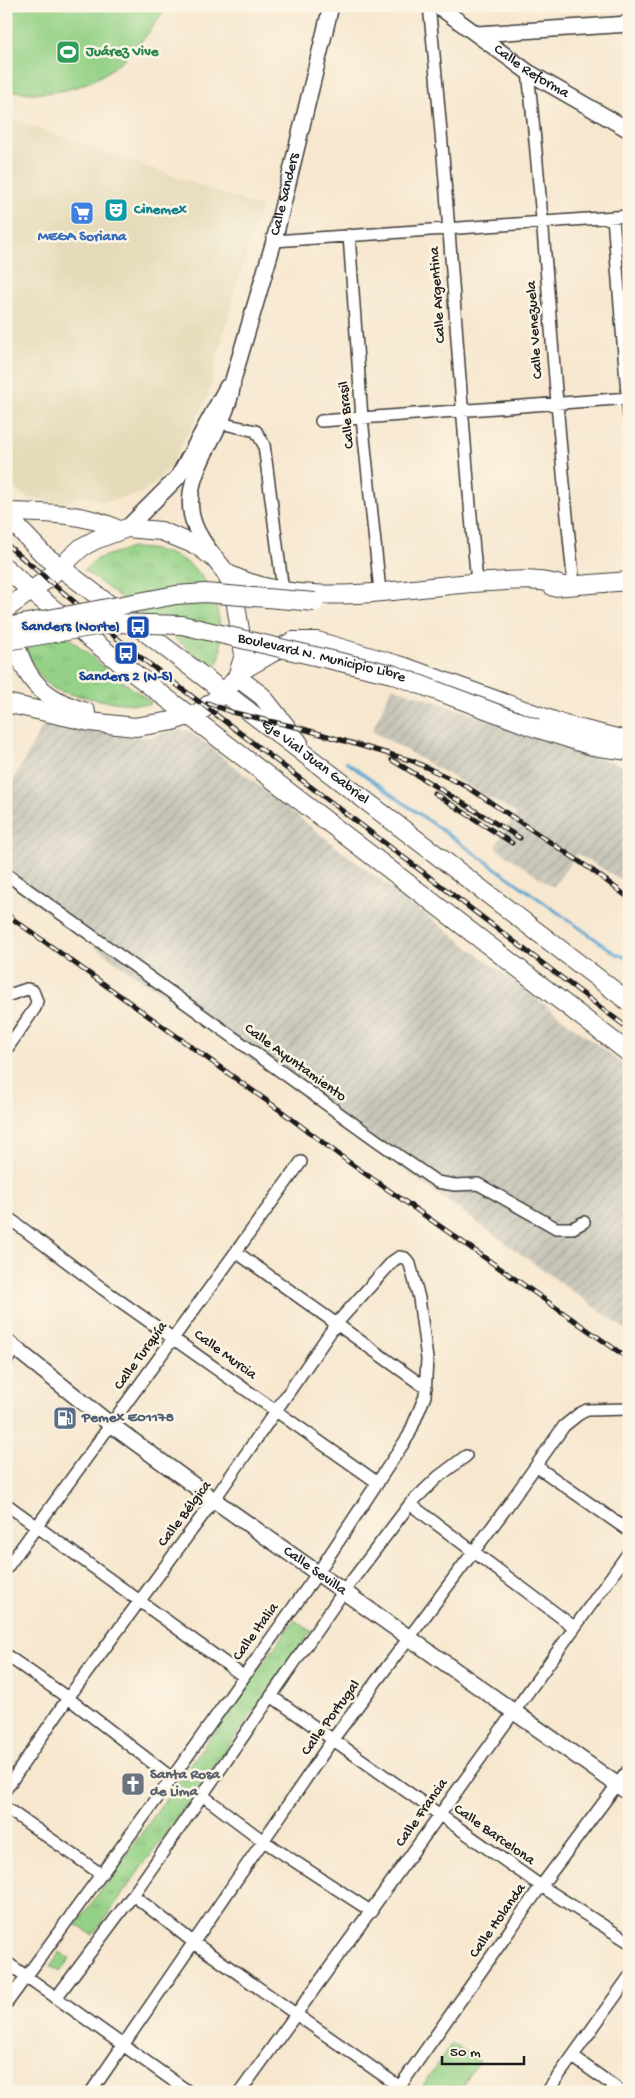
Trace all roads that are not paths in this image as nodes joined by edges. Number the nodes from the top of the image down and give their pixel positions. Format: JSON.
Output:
{"nodes":[{"id":1,"x":331,"y":6,"type":"edge"},
{"id":2,"x":429,"y":6,"type":"edge"},
{"id":3,"x":438,"y":6,"type":"edge"},
{"id":4,"x":629,"y":24,"type":"edge"},
{"id":5,"x":477,"y":34,"type":"junction"},
{"id":6,"x":528,"y":72,"type":"junction"},
{"id":7,"x":629,"y":130,"type":"edge"},
{"id":8,"x":629,"y":216,"type":"edge"},
{"id":9,"x":613,"y":217,"type":"junction"},
{"id":10,"x":542,"y":223,"type":"junction"},
{"id":11,"x":448,"y":228,"type":"junction"},
{"id":12,"x":349,"y":236,"type":"junction"},
{"id":13,"x":274,"y":241,"type":"junction"},
{"id":14,"x":232,"y":380,"type":"junction"},
{"id":15,"x":628,"y":398,"type":"edge"},
{"id":16,"x":556,"y":402,"type":"junction"},
{"id":17,"x":462,"y":410,"type":"junction"},
{"id":18,"x":362,"y":418,"type":"junction"},
{"id":19,"x":629,"y":418,"type":"edge"},
{"id":20,"x":321,"y":421,"type":"dead end"},
{"id":21,"x":220,"y":423,"type":"junction"},
{"id":22,"x":6,"y":514,"type":"edge"},
{"id":23,"x":123,"y":529,"type":"junction"},
{"id":24,"x":60,"y":566,"type":"junction"},
{"id":25,"x":221,"y":566,"type":"junction"},
{"id":26,"x":6,"y":568,"type":"edge"},
{"id":27,"x":629,"y":580,"type":"edge"},
{"id":28,"x":476,"y":582,"type":"junction"},
{"id":29,"x":568,"y":585,"type":"junction"},
{"id":30,"x":31,"y":591,"type":"junction"},
{"id":31,"x":283,"y":591,"type":"junction"},
{"id":32,"x":380,"y":591,"type":"junction"},
{"id":33,"x":7,"y":607,"type":"edge"},
{"id":34,"x":6,"y":627,"type":"edge"},
{"id":35,"x":6,"y":641,"type":"edge"},
{"id":36,"x":238,"y":674,"type":"junction"},
{"id":37,"x":224,"y":693,"type":"junction"},
{"id":38,"x":6,"y":696,"type":"edge"},
{"id":39,"x":6,"y":703,"type":"edge"},
{"id":40,"x":72,"y":708,"type":"junction"},
{"id":41,"x":190,"y":716,"type":"junction"},
{"id":42,"x":151,"y":723,"type":"junction"},
{"id":43,"x":629,"y":741,"type":"edge"},
{"id":44,"x":629,"y":751,"type":"edge"},
{"id":45,"x":307,"y":756,"type":"junction"},
{"id":46,"x":6,"y":874,"type":"edge"},
{"id":47,"x":6,"y":996,"type":"edge"},
{"id":48,"x":629,"y":1002,"type":"edge"},
{"id":49,"x":6,"y":1050,"type":"edge"},
{"id":50,"x":629,"y":1053,"type":"edge"},
{"id":51,"x":301,"y":1162,"type":"dead end"},
{"id":52,"x":6,"y":1216,"type":"edge"},
{"id":53,"x":584,"y":1222,"type":"dead end"},
{"id":54,"x":236,"y":1252,"type":"junction"},
{"id":55,"x":393,"y":1261,"type":"joint"},
{"id":56,"x":336,"y":1324,"type":"junction"},
{"id":57,"x":174,"y":1337,"type":"junction"},
{"id":58,"x":11,"y":1345,"type":"edge"},
{"id":59,"x":6,"y":1361,"type":"edge"},
{"id":60,"x":426,"y":1388,"type":"junction"},
{"id":61,"x":629,"y":1409,"type":"edge"},
{"id":62,"x":276,"y":1410,"type":"junction"},
{"id":63,"x":110,"y":1424,"type":"junction"},
{"id":64,"x":466,"y":1456,"type":"dead end"},
{"id":65,"x":536,"y":1466,"type":"junction"},
{"id":66,"x":378,"y":1483,"type":"junction"},
{"id":67,"x":214,"y":1500,"type":"junction"},
{"id":68,"x":6,"y":1504,"type":"edge"},
{"id":69,"x":410,"y":1504,"type":"junction"},
{"id":70,"x":36,"y":1526,"type":"junction"},
{"id":71,"x":629,"y":1531,"type":"edge"},
{"id":72,"x":472,"y":1552,"type":"junction"},
{"id":73,"x":629,"y":1552,"type":"edge"},
{"id":74,"x":6,"y":1569,"type":"edge"},
{"id":75,"x":317,"y":1574,"type":"junction"},
{"id":76,"x":344,"y":1591,"type":"junction"},
{"id":77,"x":139,"y":1600,"type":"junction"},
{"id":78,"x":574,"y":1627,"type":"junction"},
{"id":79,"x":410,"y":1637,"type":"junction"},
{"id":80,"x":6,"y":1655,"type":"edge"},
{"id":81,"x":243,"y":1676,"type":"junction"},
{"id":82,"x":271,"y":1696,"type":"junction"},
{"id":83,"x":68,"y":1698,"type":"junction"},
{"id":84,"x":514,"y":1711,"type":"junction"},
{"id":85,"x":333,"y":1739,"type":"junction"},
{"id":86,"x":629,"y":1769,"type":"edge"},
{"id":87,"x":172,"y":1778,"type":"junction"},
{"id":88,"x":6,"y":1789,"type":"edge"},
{"id":89,"x":623,"y":1789,"type":"edge"},
{"id":90,"x":202,"y":1795,"type":"junction"},
{"id":91,"x":6,"y":1808,"type":"edge"},
{"id":92,"x":439,"y":1814,"type":"junction"},
{"id":93,"x":262,"y":1840,"type":"junction"},
{"id":94,"x":101,"y":1874,"type":"junction"},
{"id":95,"x":541,"y":1886,"type":"junction"},
{"id":96,"x":133,"y":1895,"type":"junction"},
{"id":97,"x":372,"y":1912,"type":"junction"},
{"id":98,"x":193,"y":1942,"type":"junction"},
{"id":99,"x":629,"y":1942,"type":"edge"},
{"id":100,"x":6,"y":1962,"type":"edge"},
{"id":101,"x":629,"y":1977,"type":"edge"},
{"id":102,"x":27,"y":1978,"type":"junction"},
{"id":103,"x":56,"y":1998,"type":"junction"},
{"id":104,"x":6,"y":2004,"type":"edge"},
{"id":105,"x":297,"y":2016,"type":"junction"},
{"id":106,"x":122,"y":2046,"type":"junction"},
{"id":107,"x":573,"y":2056,"type":"junction"},
{"id":108,"x":401,"y":2090,"type":"edge"},
{"id":109,"x":91,"y":2092,"type":"edge"},
{"id":110,"x":189,"y":2092,"type":"edge"},
{"id":111,"x":240,"y":2092,"type":"edge"},
{"id":112,"x":547,"y":2092,"type":"edge"},
{"id":113,"x":622,"y":2092,"type":"edge"}],
"edges":[{"from":1,"to":13,"type":"main road","name":"Calle Sanders"},
{"from":2,"to":11,"type":"street","name":"Calle Argentina"},
{"from":3,"to":5,"type":"main road","name":"Calle Reforma"},
{"from":4,"to":5,"type":"main road"},
{"from":5,"to":6,"type":"main road","name":"Calle Reforma"},
{"from":6,"to":7,"type":"main road","name":"Calle Reforma"},
{"from":6,"to":10,"type":"street","name":"Calle Venezuela"},
{"from":8,"to":9,"type":"street"},
{"from":9,"to":10,"type":"street"},
{"from":9,"to":15,"type":"street"},
{"from":10,"to":11,"type":"street"},
{"from":10,"to":16,"type":"street","name":"Calle Venezuela"},
{"from":11,"to":12,"type":"street"},
{"from":11,"to":17,"type":"street","name":"Calle Argentina"},
{"from":12,"to":13,"type":"street"},
{"from":12,"to":18,"type":"street","name":"Calle Brasil"},
{"from":13,"to":14,"type":"main road","name":"Calle Sanders"},
{"from":14,"to":21,"type":"main road","name":"Calle Sanders"},
{"from":14,"to":23,"type":"main road","name":"Calle Sanders"},
{"from":15,"to":16,"type":"street"},
{"from":15,"to":19,"type":"street"},
{"from":16,"to":17,"type":"street"},
{"from":16,"to":29,"type":"street","name":"Calle Venezuela"},
{"from":17,"to":18,"type":"street"},
{"from":17,"to":28,"type":"street","name":"Calle Argentina"},
{"from":18,"to":20,"type":"street"},
{"from":18,"to":32,"type":"street","name":"Calle Brasil"},
{"from":21,"to":25,"type":"main road","name":"Calle Sanders"},
{"from":21,"to":31,"type":"street"},
{"from":22,"to":23,"type":"main road"},
{"from":22,"to":24,"type":"main road","name":"Eje Vial Juan Gabriel"},
{"from":23,"to":24,"type":"main road"},
{"from":23,"to":25,"type":"main road"},
{"from":24,"to":30,"type":"main road"},
{"from":24,"to":37,"type":"main road","name":"Eje Vial Juan Gabriel"},
{"from":25,"to":31,"type":"main road"},
{"from":25,"to":36,"type":"main road"},
{"from":26,"to":30,"type":"main road"},
{"from":27,"to":29,"type":"main road"},
{"from":28,"to":29,"type":"main road"},
{"from":28,"to":32,"type":"main road"},
{"from":29,"to":34,"type":"main road","bridge":true},
{"from":30,"to":33,"type":"main road"},
{"from":30,"to":41,"type":"main road"},
{"from":31,"to":32,"type":"main road"},
{"from":33,"to":40,"type":"main road"},
{"from":35,"to":44,"type":"main road","name":"Boulevard N. Municipio Libre","bridge":true},
{"from":36,"to":37,"type":"main road"},
{"from":36,"to":43,"type":"main road"},
{"from":36,"to":45,"type":"main road"},
{"from":37,"to":41,"type":"main road"},
{"from":37,"to":45,"type":"main road","name":"Eje Vial Juan Gabriel"},
{"from":38,"to":40,"type":"main road"},
{"from":39,"to":42,"type":"main road"},
{"from":40,"to":42,"type":"main road"},
{"from":41,"to":42,"type":"main road"},
{"from":41,"to":50,"type":"main road"},
{"from":45,"to":48,"type":"main road","name":"Eje Vial Juan Gabriel"},
{"from":46,"to":53,"type":"street","name":"Calle Ayuntamiento"},
{"from":47,"to":49,"type":"street"},
{"from":51,"to":54,"type":"street","name":"Calle Turquía"},
{"from":52,"to":57,"type":"street","name":"Calle Murcia"},
{"from":54,"to":56,"type":"street"},
{"from":54,"to":57,"type":"street","name":"Calle Turquía"},
{"from":55,"to":56,"type":"street","name":"Calle Bélgica"},
{"from":55,"to":60,"type":"street","name":"Calle Italia"},
{"from":56,"to":60,"type":"street"},
{"from":56,"to":62,"type":"street","name":"Calle Bélgica"},
{"from":57,"to":62,"type":"street","name":"Calle Murcia"},
{"from":57,"to":63,"type":"street","name":"Calle Turquía"},
{"from":58,"to":59,"type":"street"},
{"from":58,"to":63,"type":"main road","name":"Calle Sevilla"},
{"from":60,"to":66,"type":"street","name":"Calle Italia"},
{"from":61,"to":65,"type":"street","name":"Calle Portugal"},
{"from":62,"to":66,"type":"street","name":"Calle Murcia"},
{"from":62,"to":67,"type":"street","name":"Calle Bélgica"},
{"from":63,"to":67,"type":"main road","name":"Calle Sevilla"},
{"from":63,"to":70,"type":"street","name":"Calle Turquía"},
{"from":64,"to":69,"type":"street"},
{"from":65,"to":71,"type":"street"},
{"from":65,"to":72,"type":"street","name":"Calle Portugal"},
{"from":66,"to":75,"type":"street","name":"Calle Italia"},
{"from":67,"to":75,"type":"main road","name":"Calle Sevilla"},
{"from":67,"to":77,"type":"street","name":"Calle Bélgica"},
{"from":68,"to":70,"type":"street"},
{"from":69,"to":72,"type":"street"},
{"from":69,"to":76,"type":"street"},
{"from":70,"to":74,"type":"street","name":"Calle Turquía"},
{"from":70,"to":77,"type":"street"},
{"from":72,"to":78,"type":"street"},
{"from":72,"to":79,"type":"street","name":"Calle Portugal"},
{"from":73,"to":78,"type":"street","name":"Calle Francia"},
{"from":75,"to":76,"type":"main road","name":"Calle Sevilla"},
{"from":75,"to":81,"type":"street","name":"Calle Italia"},
{"from":76,"to":79,"type":"main road","name":"Calle Sevilla"},
{"from":76,"to":82,"type":"street"},
{"from":77,"to":81,"type":"street"},
{"from":77,"to":83,"type":"street","name":"Calle Bélgica"},
{"from":78,"to":84,"type":"street","name":"Calle Francia"},
{"from":79,"to":84,"type":"main road","name":"Calle Sevilla"},
{"from":79,"to":85,"type":"street","name":"Calle Portugal"},
{"from":80,"to":83,"type":"street"},
{"from":81,"to":87,"type":"street","name":"Calle Italia"},
{"from":82,"to":85,"type":"street","name":"Calle Barcelona"},
{"from":82,"to":90,"type":"street"},
{"from":83,"to":87,"type":"street"},
{"from":83,"to":88,"type":"street","name":"Calle Bélgica"},
{"from":84,"to":89,"type":"main road","name":"Calle Sevilla"},
{"from":84,"to":92,"type":"street","name":"Calle Francia"},
{"from":85,"to":92,"type":"street","name":"Calle Barcelona"},
{"from":85,"to":93,"type":"street","name":"Calle Portugal"},
{"from":86,"to":89,"type":"street","name":"Calle Holanda"},
{"from":87,"to":94,"type":"street","name":"Calle Italia"},
{"from":89,"to":95,"type":"street","name":"Calle Holanda"},
{"from":90,"to":93,"type":"street"},
{"from":90,"to":96,"type":"street"},
{"from":91,"to":94,"type":"street"},
{"from":92,"to":95,"type":"street","name":"Calle Barcelona"},
{"from":92,"to":97,"type":"street","name":"Calle Francia"},
{"from":93,"to":97,"type":"street"},
{"from":93,"to":98,"type":"street","name":"Calle Portugal"},
{"from":94,"to":102,"type":"street","name":"Calle Italia"},
{"from":95,"to":99,"type":"street","name":"Calle Barcelona"},
{"from":95,"to":108,"type":"street","name":"Calle Holanda"},
{"from":96,"to":98,"type":"street"},
{"from":96,"to":103,"type":"street"},
{"from":97,"to":105,"type":"street","name":"Calle Francia"},
{"from":98,"to":105,"type":"street"},
{"from":98,"to":106,"type":"street","name":"Calle Portugal"},
{"from":100,"to":102,"type":"street"},
{"from":101,"to":107,"type":"street"},
{"from":102,"to":103,"type":"street"},
{"from":102,"to":104,"type":"street","name":"Calle Italia"},
{"from":103,"to":106,"type":"street"},
{"from":105,"to":108,"type":"street"},
{"from":105,"to":111,"type":"street","name":"Calle Francia"},
{"from":106,"to":109,"type":"street","name":"Calle Portugal"},
{"from":106,"to":110,"type":"street"},
{"from":107,"to":112,"type":"street"},
{"from":107,"to":113,"type":"street"}]}
